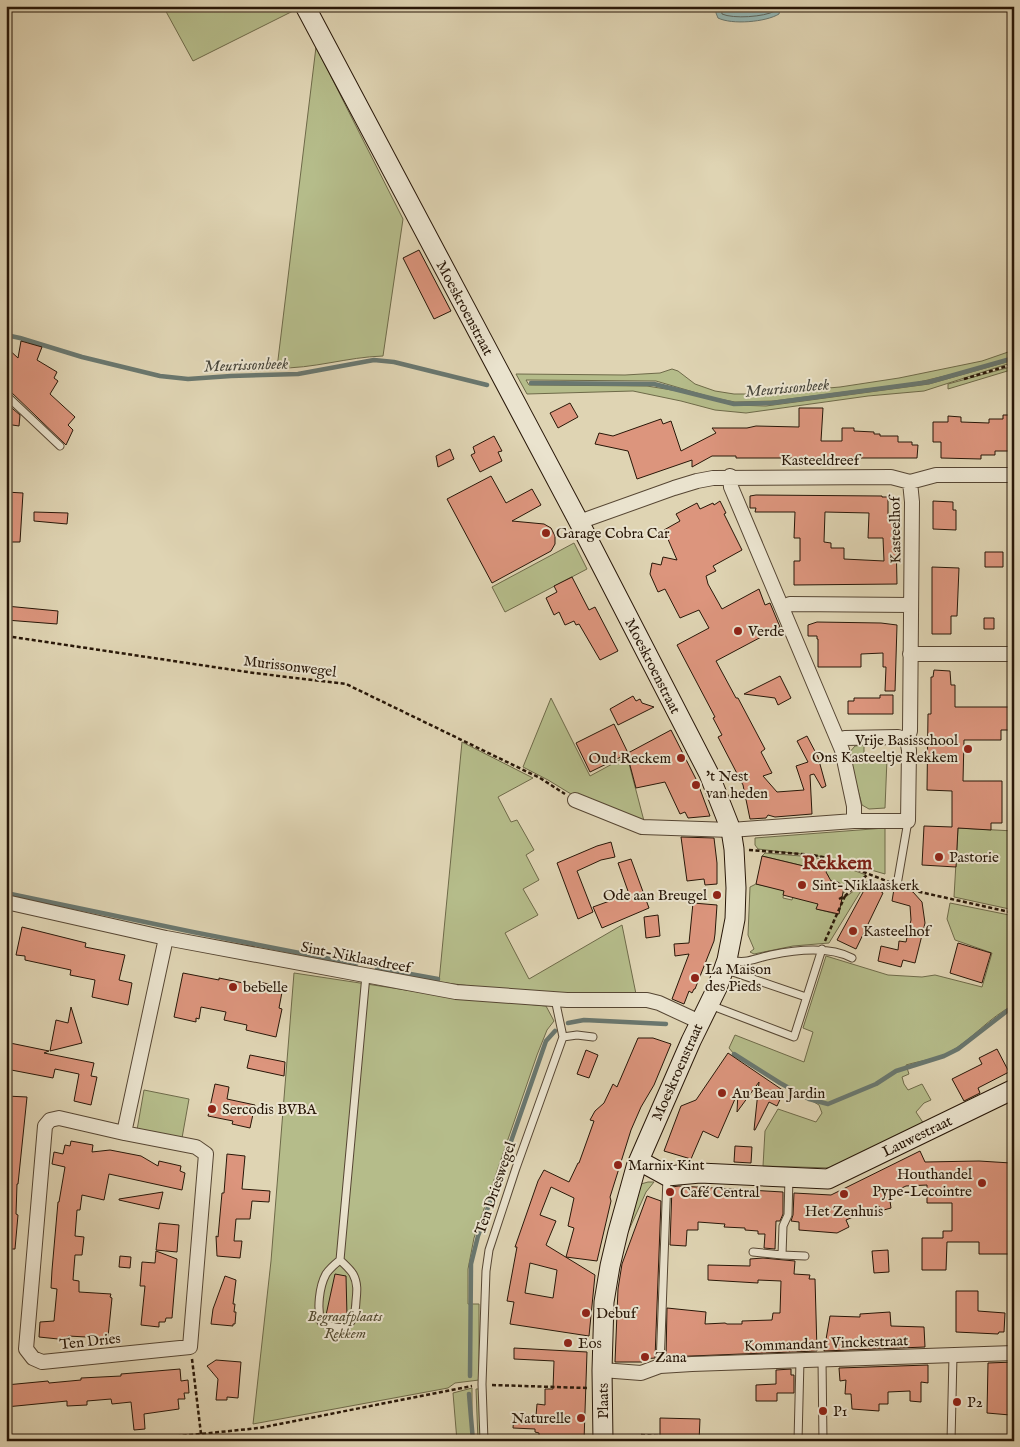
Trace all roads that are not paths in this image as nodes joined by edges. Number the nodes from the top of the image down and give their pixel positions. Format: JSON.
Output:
{"nodes":[{"id":1,"x":305,"y":6,"type":"edge"},
{"id":2,"x":6,"y":395,"type":"edge"},
{"id":3,"x":60,"y":446,"type":"dead end"},
{"id":4,"x":1014,"y":475,"type":"edge"},
{"id":5,"x":730,"y":476,"type":"junction"},
{"id":6,"x":910,"y":482,"type":"junction"},
{"id":7,"x":579,"y":522,"type":"junction"},
{"id":8,"x":911,"y":605,"type":"junction"},
{"id":9,"x":782,"y":608,"type":"junction"},
{"id":10,"x":910,"y":654,"type":"junction"},
{"id":11,"x":1014,"y":654,"type":"edge"},
{"id":12,"x":838,"y":740,"type":"junction"},
{"id":13,"x":907,"y":740,"type":"junction"},
{"id":14,"x":575,"y":800,"type":"road end"},
{"id":15,"x":854,"y":821,"type":"junction"},
{"id":16,"x":908,"y":821,"type":"junction"},
{"id":17,"x":734,"y":830,"type":"junction"},
{"id":18,"x":897,"y":884,"type":"road end"},
{"id":19,"x":6,"y":902,"type":"edge"},
{"id":20,"x":166,"y":938,"type":"junction"},
{"id":21,"x":822,"y":949,"type":"junction"},
{"id":22,"x":852,"y":958,"type":"dead end"},
{"id":23,"x":726,"y":964,"type":"junction"},
{"id":24,"x":366,"y":974,"type":"junction"},
{"id":25,"x":806,"y":997,"type":"junction"},
{"id":26,"x":555,"y":1000,"type":"junction"},
{"id":27,"x":709,"y":1004,"type":"junction"},
{"id":28,"x":700,"y":1022,"type":"junction"},
{"id":29,"x":564,"y":1037,"type":"junction"},
{"id":30,"x":593,"y":1038,"type":"dead end"},
{"id":31,"x":1014,"y":1089,"type":"edge"},
{"id":32,"x":124,"y":1133,"type":"junction"},
{"id":33,"x":641,"y":1165,"type":"junction"},
{"id":34,"x":700,"y":1174,"type":"junction"},
{"id":35,"x":667,"y":1176,"type":"junction"},
{"id":36,"x":789,"y":1177,"type":"junction"},
{"id":37,"x":753,"y":1252,"type":"dead end"},
{"id":38,"x":782,"y":1255,"type":"junction"},
{"id":39,"x":805,"y":1256,"type":"dead end"},
{"id":40,"x":340,"y":1260,"type":"junction"},
{"id":41,"x":1014,"y":1353,"type":"edge"},
{"id":42,"x":953,"y":1356,"type":"junction"},
{"id":43,"x":800,"y":1360,"type":"junction"},
{"id":44,"x":822,"y":1360,"type":"junction"},
{"id":45,"x":660,"y":1366,"type":"junction"},
{"id":46,"x":602,"y":1370,"type":"junction"},
{"id":47,"x":641,"y":1373,"type":"joint"},
{"id":48,"x":484,"y":1441,"type":"edge"},
{"id":49,"x":602,"y":1441,"type":"edge"},
{"id":50,"x":798,"y":1441,"type":"edge"},
{"id":51,"x":823,"y":1441,"type":"edge"},
{"id":52,"x":950,"y":1441,"type":"edge"}],
"edges":[{"from":1,"to":7,"type":"main road","name":"Moeskroenstraat"},
{"from":2,"to":3,"type":"lane"},
{"from":4,"to":6,"type":"street","name":"Kasteelhof"},
{"from":5,"to":6,"type":"street","name":"Kasteeldreef"},
{"from":5,"to":7,"type":"street","name":"Kasteeldreef"},
{"from":5,"to":9,"type":"street"},
{"from":6,"to":8,"type":"street","name":"Kasteelhof"},
{"from":7,"to":17,"type":"main road","name":"Moeskroenstraat"},
{"from":8,"to":9,"type":"street"},
{"from":8,"to":10,"type":"street","name":"Kasteelhof"},
{"from":9,"to":12,"type":"street"},
{"from":10,"to":11,"type":"street"},
{"from":10,"to":13,"type":"street","name":"Kasteelhof"},
{"from":12,"to":13,"type":"street"},
{"from":12,"to":15,"type":"street"},
{"from":13,"to":16,"type":"street"},
{"from":14,"to":17,"type":"street"},
{"from":15,"to":16,"type":"street"},
{"from":15,"to":17,"type":"street"},
{"from":16,"to":18,"type":"lane"},
{"from":17,"to":23,"type":"main road","name":"Moeskroenstraat"},
{"from":19,"to":20,"type":"street","name":"Sint-Niklaasdreef"},
{"from":20,"to":24,"type":"street","name":"Sint-Niklaasdreef"},
{"from":20,"to":32,"type":"street"},
{"from":21,"to":22,"type":"lane"},
{"from":21,"to":23,"type":"lane"},
{"from":21,"to":25,"type":"lane"},
{"from":23,"to":25,"type":"lane"},
{"from":23,"to":27,"type":"main road","name":"Moeskroenstraat"},
{"from":24,"to":26,"type":"street","name":"Sint-Niklaasdreef"},
{"from":24,"to":40,"type":"lane"},
{"from":25,"to":27,"type":"lane"},
{"from":26,"to":28,"type":"street","name":"Sint-Niklaasdreef"},
{"from":26,"to":29,"type":"lane"},
{"from":27,"to":28,"type":"main road","name":"Moeskroenstraat"},
{"from":28,"to":33,"type":"main road","name":"Moeskroenstraat"},
{"from":29,"to":30,"type":"lane"},
{"from":29,"to":48,"type":"lane","name":"Ten Drieswegel"},
{"from":31,"to":36,"type":"main road","name":"Lauwestraat"},
{"from":32,"to":32,"type":"street","name":"Ten Dries"},
{"from":33,"to":34,"type":"main road","name":"Lauwestraat"},
{"from":33,"to":35,"type":"main road"},
{"from":33,"to":46,"type":"main road","name":"Moeskroenstraat"},
{"from":34,"to":35,"type":"main road","name":"Lauwestraat"},
{"from":34,"to":36,"type":"main road","name":"Lauwestraat"},
{"from":35,"to":45,"type":"lane"},
{"from":36,"to":38,"type":"lane"},
{"from":37,"to":38,"type":"lane"},
{"from":38,"to":39,"type":"lane"},
{"from":40,"to":40,"type":"lane"},
{"from":41,"to":42,"type":"street","name":"Kommandant Vinckestraat"},
{"from":42,"to":44,"type":"street","name":"Kommandant Vinckestraat"},
{"from":42,"to":52,"type":"lane"},
{"from":43,"to":44,"type":"street","name":"Kommandant Vinckestraat"},
{"from":43,"to":45,"type":"street","name":"Kommandant Vinckestraat"},
{"from":43,"to":50,"type":"lane"},
{"from":44,"to":51,"type":"lane"},
{"from":45,"to":47,"type":"street","name":"Kommandant Vinckestraat"},
{"from":46,"to":47,"type":"street","name":"Plaats"},
{"from":46,"to":49,"type":"main road","name":"Plaats"}]}
